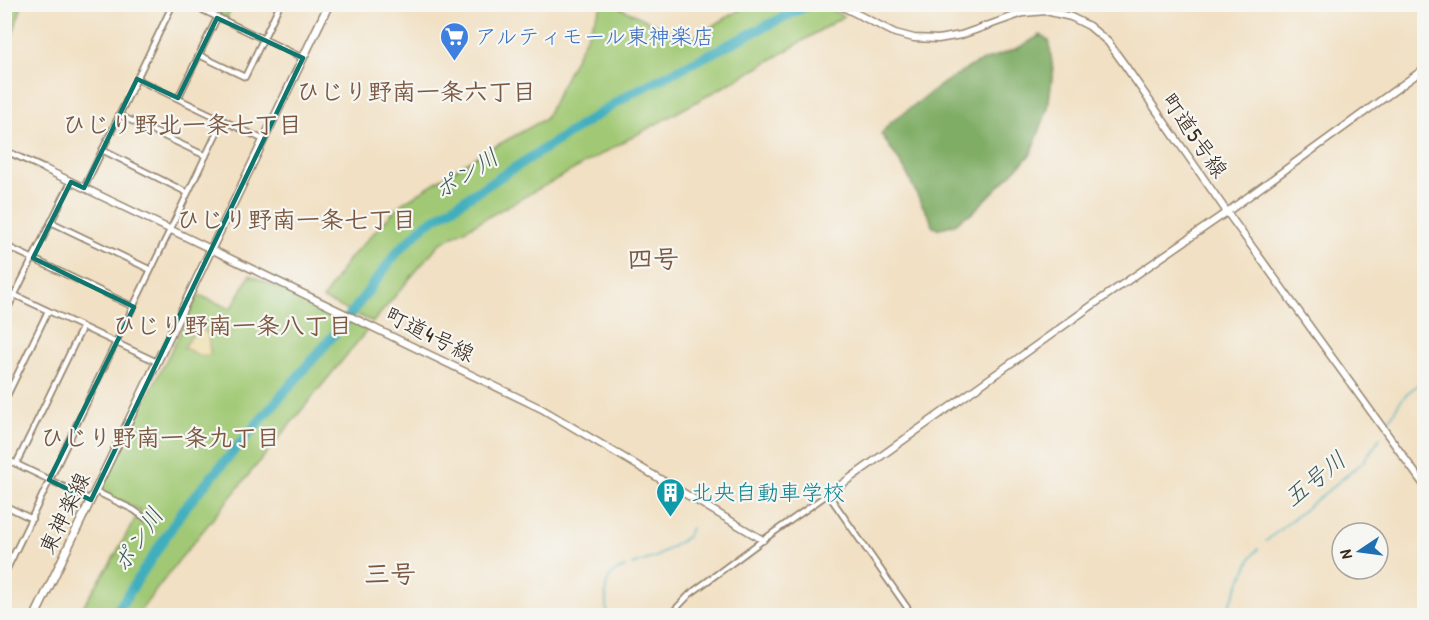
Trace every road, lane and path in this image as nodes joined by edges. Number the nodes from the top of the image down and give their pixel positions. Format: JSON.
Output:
{"nodes":[{"id":1,"x":173,"y":4,"type":"edge"},
{"id":2,"x":190,"y":4,"type":"edge"},
{"id":3,"x":280,"y":4,"type":"edge"},
{"id":4,"x":329,"y":4,"type":"edge"},
{"id":5,"x":837,"y":4,"type":"edge"},
{"id":6,"x":217,"y":18,"type":"junction"},
{"id":7,"x":263,"y":39,"type":"junction"},
{"id":8,"x":199,"y":55,"type":"junction"},
{"id":9,"x":303,"y":58,"type":"junction"},
{"id":10,"x":1425,"y":69,"type":"edge"},
{"id":11,"x":137,"y":79,"type":"junction"},
{"id":12,"x":178,"y":98,"type":"junction"},
{"id":13,"x":119,"y":114,"type":"junction"},
{"id":14,"x":223,"y":120,"type":"junction"},
{"id":15,"x":264,"y":140,"type":"junction"},
{"id":16,"x":4,"y":150,"type":"edge"},
{"id":17,"x":102,"y":150,"type":"junction"},
{"id":18,"x":206,"y":156,"type":"junction"},
{"id":19,"x":45,"y":169,"type":"joint"},
{"id":20,"x":71,"y":182,"type":"junction"},
{"id":21,"x":84,"y":188,"type":"junction"},
{"id":22,"x":188,"y":193,"type":"junction"},
{"id":23,"x":1227,"y":212,"type":"junction"},
{"id":24,"x":51,"y":222,"type":"junction"},
{"id":25,"x":170,"y":230,"type":"junction"},
{"id":26,"x":4,"y":245,"type":"edge"},
{"id":27,"x":211,"y":249,"type":"junction"},
{"id":28,"x":33,"y":258,"type":"junction"},
{"id":29,"x":151,"y":270,"type":"junction"},
{"id":30,"x":4,"y":290,"type":"edge"},
{"id":31,"x":15,"y":295,"type":"junction"},
{"id":32,"x":134,"y":307,"type":"junction"},
{"id":33,"x":48,"y":311,"type":"junction"},
{"id":34,"x":4,"y":316,"type":"edge"},
{"id":35,"x":82,"y":328,"type":"junction"},
{"id":36,"x":116,"y":344,"type":"junction"},
{"id":37,"x":157,"y":362,"type":"junction"},
{"id":38,"x":4,"y":402,"type":"edge"},
{"id":39,"x":4,"y":458,"type":"edge"},
{"id":40,"x":16,"y":464,"type":"junction"},
{"id":41,"x":49,"y":480,"type":"junction"},
{"id":42,"x":1425,"y":485,"type":"edge"},
{"id":43,"x":95,"y":491,"type":"junction"},
{"id":44,"x":828,"y":495,"type":"junction"},
{"id":45,"x":91,"y":500,"type":"junction"},
{"id":46,"x":4,"y":505,"type":"edge"},
{"id":47,"x":146,"y":518,"type":"dead end"},
{"id":48,"x":32,"y":519,"type":"junction"},
{"id":49,"x":763,"y":540,"type":"junction"},
{"id":50,"x":4,"y":553,"type":"edge"},
{"id":51,"x":13,"y":557,"type":"junction"},
{"id":52,"x":4,"y":575,"type":"edge"},
{"id":53,"x":35,"y":615,"type":"edge"},
{"id":54,"x":669,"y":615,"type":"edge"},
{"id":55,"x":913,"y":615,"type":"edge"}],
"edges":[{"from":1,"to":11,"type":"street"},
{"from":2,"to":6,"type":"street"},
{"from":3,"to":7,"type":"street"},
{"from":4,"to":9,"type":"main road","name":"東神楽線"},
{"from":5,"to":23,"type":"street","name":"町道5号線"},
{"from":6,"to":7,"type":"street"},
{"from":6,"to":8,"type":"street"},
{"from":7,"to":8,"type":"street"},
{"from":7,"to":9,"type":"street"},
{"from":8,"to":12,"type":"street"},
{"from":9,"to":15,"type":"main road","name":"東神楽線"},
{"from":10,"to":23,"type":"street"},
{"from":11,"to":12,"type":"street"},
{"from":11,"to":13,"type":"street"},
{"from":12,"to":14,"type":"street"},
{"from":13,"to":17,"type":"street"},
{"from":13,"to":18,"type":"street"},
{"from":14,"to":15,"type":"street"},
{"from":14,"to":18,"type":"street"},
{"from":15,"to":27,"type":"main road","name":"東神楽線"},
{"from":16,"to":19,"type":"street","name":"町道4号線"},
{"from":17,"to":21,"type":"street"},
{"from":17,"to":22,"type":"street"},
{"from":18,"to":22,"type":"street"},
{"from":19,"to":20,"type":"street","name":"町道4号線"},
{"from":20,"to":21,"type":"street","name":"町道4号線"},
{"from":20,"to":24,"type":"street"},
{"from":21,"to":25,"type":"street","name":"町道4号線"},
{"from":22,"to":25,"type":"street"},
{"from":23,"to":42,"type":"street","name":"町道5号線"},
{"from":23,"to":44,"type":"street"},
{"from":24,"to":28,"type":"street"},
{"from":24,"to":29,"type":"street"},
{"from":25,"to":27,"type":"street","name":"町道4号線"},
{"from":25,"to":29,"type":"street"},
{"from":26,"to":28,"type":"street"},
{"from":27,"to":37,"type":"main road","name":"東神楽線"},
{"from":27,"to":49,"type":"street","name":"町道4号線"},
{"from":28,"to":31,"type":"street"},
{"from":28,"to":32,"type":"street"},
{"from":29,"to":32,"type":"street"},
{"from":30,"to":31,"type":"street"},
{"from":31,"to":33,"type":"street"},
{"from":31,"to":34,"type":"street"},
{"from":32,"to":36,"type":"street"},
{"from":33,"to":35,"type":"street"},
{"from":33,"to":38,"type":"street"},
{"from":35,"to":36,"type":"street"},
{"from":35,"to":40,"type":"street"},
{"from":36,"to":37,"type":"street"},
{"from":36,"to":41,"type":"street"},
{"from":37,"to":43,"type":"main road","name":"東神楽線"},
{"from":39,"to":40,"type":"street"},
{"from":40,"to":41,"type":"street"},
{"from":41,"to":45,"type":"street"},
{"from":41,"to":48,"type":"street"},
{"from":43,"to":45,"type":"main road","name":"東神楽線"},
{"from":43,"to":47,"type":"street"},
{"from":44,"to":49,"type":"street"},
{"from":44,"to":55,"type":"street"},
{"from":45,"to":53,"type":"main road","name":"東神楽線"},
{"from":46,"to":48,"type":"street"},
{"from":48,"to":51,"type":"street"},
{"from":49,"to":54,"type":"street"},
{"from":50,"to":51,"type":"street"},
{"from":51,"to":52,"type":"street"}]}
